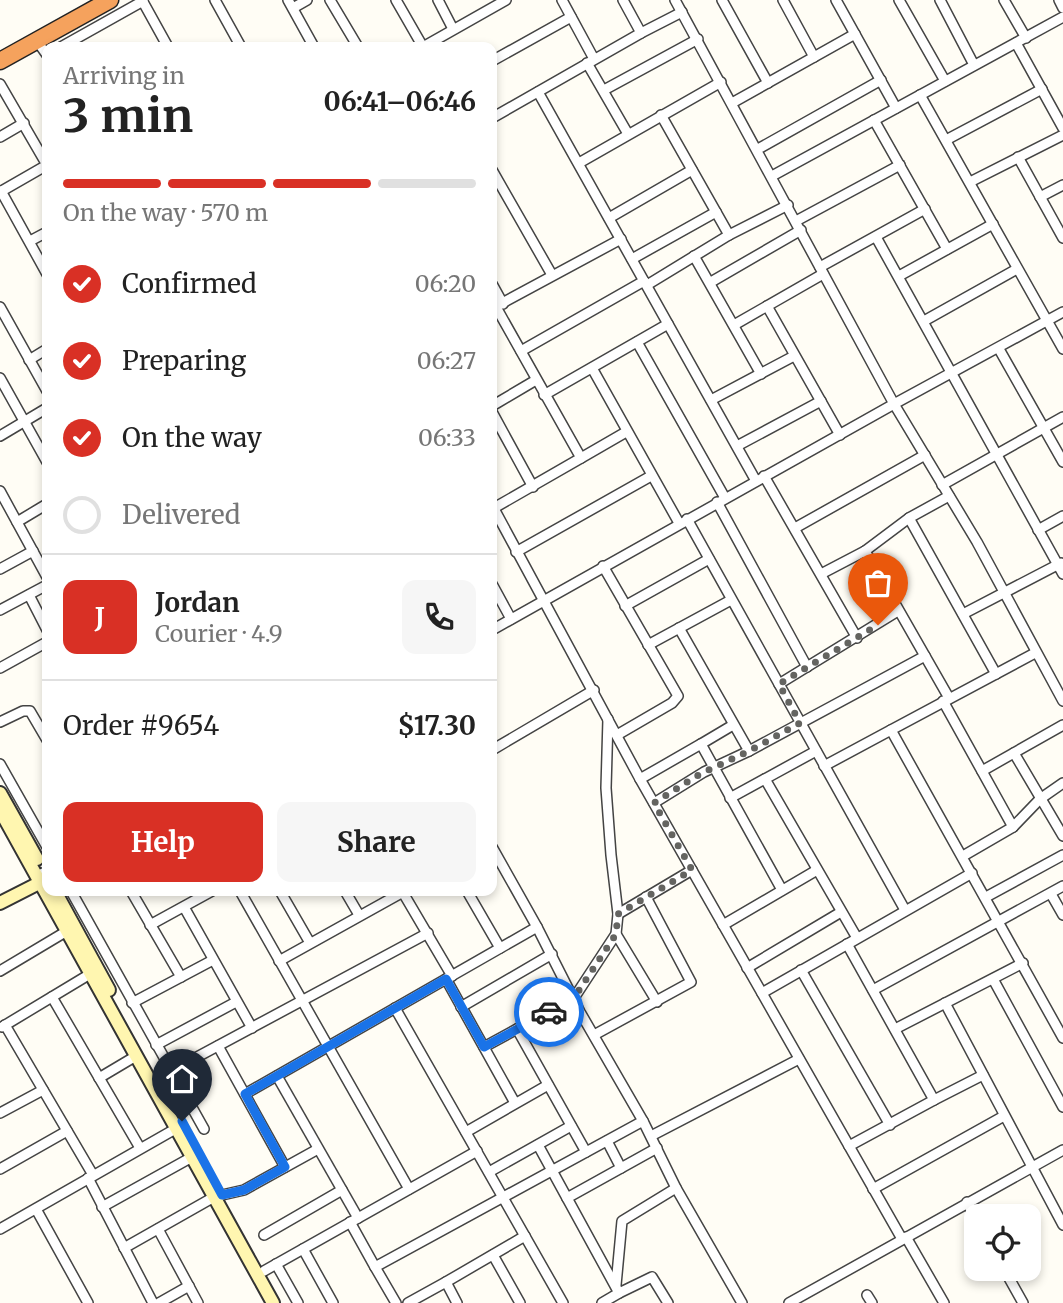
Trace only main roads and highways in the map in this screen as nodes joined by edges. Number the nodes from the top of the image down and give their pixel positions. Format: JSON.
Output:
{"nodes":[{"id":1,"x":110,"y":0,"type":"edge"},
{"id":2,"x":92,"y":4,"type":"edge"},
{"id":3,"x":0,"y":61,"type":"edge"},
{"id":4,"x":0,"y":793,"type":"edge"},
{"id":5,"x":0,"y":810,"type":"edge"},
{"id":6,"x":42,"y":872,"type":"edge"},
{"id":7,"x":42,"y":873,"type":"edge"},
{"id":8,"x":42,"y":877,"type":"edge"},
{"id":9,"x":52,"y":896,"type":"edge"},
{"id":10,"x":58,"y":896,"type":"edge"},
{"id":11,"x":0,"y":903,"type":"edge"},
{"id":12,"x":218,"y":1196,"type":"junction"},
{"id":13,"x":273,"y":1303,"type":"edge"},
{"id":14,"x":282,"y":1303,"type":"edge"}],
"edges":[{"from":1,"to":2,"type":"highway"},
{"from":2,"to":3,"type":"highway"},
{"from":4,"to":6,"type":"main road"},
{"from":5,"to":7,"type":"main road"},
{"from":8,"to":11,"type":"main road"},
{"from":9,"to":12,"type":"main road"},
{"from":10,"to":12,"type":"main road"},
{"from":12,"to":13,"type":"main road"},
{"from":12,"to":14,"type":"main road"}]}
